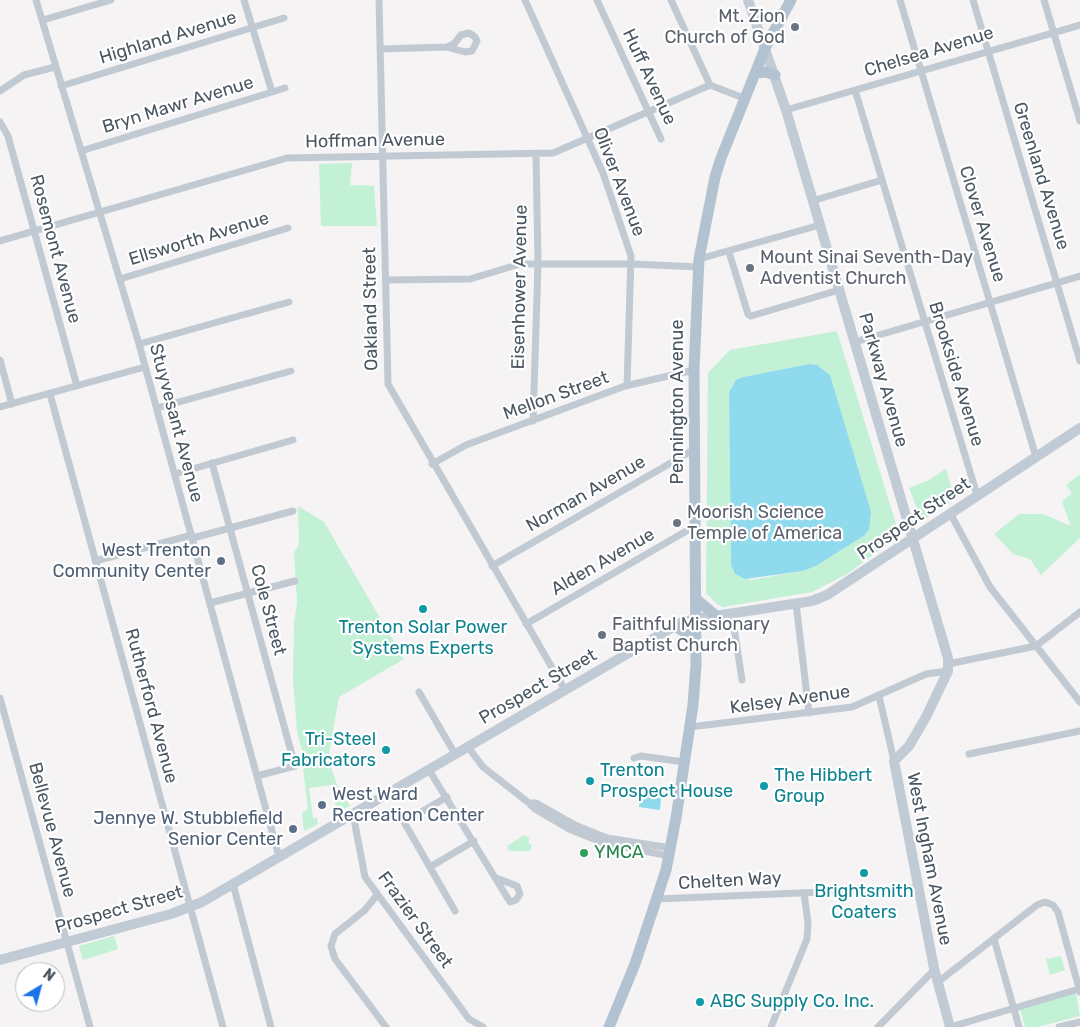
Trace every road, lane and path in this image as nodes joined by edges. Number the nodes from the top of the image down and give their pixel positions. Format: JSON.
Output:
{"nodes":[{"id":1,"x":36,"y":0,"type":"edge"},
{"id":2,"x":111,"y":0,"type":"edge"},
{"id":3,"x":244,"y":0,"type":"edge"},
{"id":4,"x":379,"y":0,"type":"edge"},
{"id":5,"x":525,"y":0,"type":"edge"},
{"id":6,"x":597,"y":0,"type":"edge"},
{"id":7,"x":671,"y":0,"type":"edge"},
{"id":8,"x":748,"y":0,"type":"edge"},
{"id":9,"x":791,"y":0,"type":"edge"},
{"id":10,"x":900,"y":0,"type":"edge"},
{"id":11,"x":973,"y":0,"type":"edge"},
{"id":12,"x":1044,"y":0,"type":"edge"},
{"id":13,"x":284,"y":18,"type":"dead end"},
{"id":14,"x":43,"y":20,"type":"junction"},
{"id":15,"x":1080,"y":25,"type":"edge"},
{"id":16,"x":252,"y":28,"type":"junction"},
{"id":17,"x":1053,"y":31,"type":"junction"},
{"id":18,"x":766,"y":46,"type":"junction"},
{"id":19,"x":447,"y":47,"type":"dead end"},
{"id":20,"x":381,"y":50,"type":"junction"},
{"id":21,"x":988,"y":50,"type":"junction"},
{"id":22,"x":56,"y":67,"type":"junction"},
{"id":23,"x":921,"y":70,"type":"junction"},
{"id":24,"x":756,"y":73,"type":"junction"},
{"id":25,"x":775,"y":75,"type":"junction"},
{"id":26,"x":710,"y":85,"type":"junction"},
{"id":27,"x":61,"y":86,"type":"junction"},
{"id":28,"x":285,"y":88,"type":"dead end"},
{"id":29,"x":855,"y":90,"type":"junction"},
{"id":30,"x":0,"y":91,"type":"edge"},
{"id":31,"x":272,"y":92,"type":"junction"},
{"id":32,"x":746,"y":99,"type":"junction"},
{"id":33,"x":786,"y":110,"type":"junction"},
{"id":34,"x":648,"y":112,"type":"junction"},
{"id":35,"x":1080,"y":121,"type":"edge"},
{"id":36,"x":0,"y":122,"type":"edge"},
{"id":37,"x":588,"y":139,"type":"junction"},
{"id":38,"x":661,"y":139,"type":"dead end"},
{"id":39,"x":81,"y":151,"type":"junction"},
{"id":40,"x":536,"y":154,"type":"junction"},
{"id":41,"x":382,"y":156,"type":"junction"},
{"id":42,"x":882,"y":180,"type":"junction"},
{"id":43,"x":812,"y":200,"type":"junction"},
{"id":44,"x":100,"y":213,"type":"junction"},
{"id":45,"x":820,"y":225,"type":"junction"},
{"id":46,"x":288,"y":228,"type":"dead end"},
{"id":47,"x":34,"y":232,"type":"junction"},
{"id":48,"x":0,"y":241,"type":"edge"},
{"id":49,"x":729,"y":252,"type":"junction"},
{"id":50,"x":699,"y":263,"type":"junction"},
{"id":51,"x":538,"y":264,"type":"junction"},
{"id":52,"x":632,"y":264,"type":"junction"},
{"id":53,"x":1080,"y":276,"type":"edge"},
{"id":54,"x":120,"y":279,"type":"junction"},
{"id":55,"x":386,"y":280,"type":"junction"},
{"id":56,"x":1057,"y":283,"type":"junction"},
{"id":57,"x":839,"y":290,"type":"junction"},
{"id":58,"x":289,"y":302,"type":"dead end"},
{"id":59,"x":990,"y":302,"type":"junction"},
{"id":60,"x":925,"y":322,"type":"junction"},
{"id":61,"x":854,"y":342,"type":"junction"},
{"id":62,"x":139,"y":344,"type":"junction"},
{"id":63,"x":0,"y":360,"type":"edge"},
{"id":64,"x":1080,"y":361,"type":"edge"},
{"id":65,"x":145,"y":367,"type":"junction"},
{"id":66,"x":694,"y":370,"type":"junction"},
{"id":67,"x":291,"y":371,"type":"dead end"},
{"id":68,"x":77,"y":386,"type":"junction"},
{"id":69,"x":627,"y":386,"type":"junction"},
{"id":70,"x":50,"y":394,"type":"junction"},
{"id":71,"x":12,"y":404,"type":"junction"},
{"id":72,"x":0,"y":407,"type":"edge"},
{"id":73,"x":157,"y":408,"type":"junction"},
{"id":74,"x":533,"y":421,"type":"junction"},
{"id":75,"x":1080,"y":428,"type":"edge"},
{"id":76,"x":293,"y":440,"type":"dead end"},
{"id":77,"x":695,"y":449,"type":"junction"},
{"id":78,"x":1036,"y":456,"type":"junction"},
{"id":79,"x":212,"y":463,"type":"junction"},
{"id":80,"x":432,"y":464,"type":"junction"},
{"id":81,"x":175,"y":474,"type":"junction"},
{"id":82,"x":977,"y":495,"type":"junction"},
{"id":83,"x":293,"y":511,"type":"dead end"},
{"id":84,"x":950,"y":513,"type":"junction"},
{"id":85,"x":696,"y":526,"type":"junction"},
{"id":86,"x":230,"y":528,"type":"junction"},
{"id":87,"x":192,"y":536,"type":"junction"},
{"id":88,"x":912,"y":538,"type":"junction"},
{"id":89,"x":95,"y":560,"type":"junction"},
{"id":90,"x":492,"y":566,"type":"junction"},
{"id":91,"x":295,"y":581,"type":"dead end"},
{"id":92,"x":248,"y":594,"type":"junction"},
{"id":93,"x":696,"y":599,"type":"junction"},
{"id":94,"x":210,"y":603,"type":"junction"},
{"id":95,"x":796,"y":604,"type":"junction"},
{"id":96,"x":1080,"y":612,"type":"edge"},
{"id":97,"x":732,"y":614,"type":"junction"},
{"id":98,"x":716,"y":616,"type":"junction"},
{"id":99,"x":696,"y":619,"type":"junction"},
{"id":100,"x":526,"y":624,"type":"junction"},
{"id":101,"x":675,"y":626,"type":"junction"},
{"id":102,"x":696,"y":640,"type":"junction"},
{"id":103,"x":1036,"y":646,"type":"junction"},
{"id":104,"x":948,"y":668,"type":"junction"},
{"id":105,"x":742,"y":680,"type":"dead end"},
{"id":106,"x":565,"y":690,"type":"junction"},
{"id":107,"x":419,"y":692,"type":"dead end"},
{"id":108,"x":879,"y":696,"type":"junction"},
{"id":109,"x":0,"y":698,"type":"edge"},
{"id":110,"x":1079,"y":700,"type":"edge"},
{"id":111,"x":809,"y":713,"type":"junction"},
{"id":112,"x":690,"y":727,"type":"junction"},
{"id":113,"x":1080,"y":731,"type":"edge"},
{"id":114,"x":468,"y":747,"type":"junction"},
{"id":115,"x":455,"y":754,"type":"junction"},
{"id":116,"x":969,"y":754,"type":"dead end"},
{"id":117,"x":634,"y":758,"type":"dead end"},
{"id":118,"x":894,"y":761,"type":"junction"},
{"id":119,"x":684,"y":762,"type":"junction"},
{"id":120,"x":429,"y":770,"type":"junction"},
{"id":121,"x":257,"y":776,"type":"junction"},
{"id":122,"x":447,"y":797,"type":"junction"},
{"id":123,"x":353,"y":814,"type":"junction"},
{"id":124,"x":474,"y":841,"type":"junction"},
{"id":125,"x":670,"y":852,"type":"junction"},
{"id":126,"x":279,"y":857,"type":"junction"},
{"id":127,"x":430,"y":867,"type":"junction"},
{"id":128,"x":496,"y":878,"type":"dead end"},
{"id":129,"x":233,"y":884,"type":"junction"},
{"id":130,"x":919,"y":888,"type":"junction"},
{"id":131,"x":804,"y":893,"type":"junction"},
{"id":132,"x":377,"y":895,"type":"junction"},
{"id":133,"x":657,"y":900,"type":"junction"},
{"id":134,"x":190,"y":908,"type":"junction"},
{"id":135,"x":455,"y":911,"type":"dead end"},
{"id":136,"x":994,"y":939,"type":"junction"},
{"id":137,"x":67,"y":942,"type":"junction"},
{"id":138,"x":0,"y":960,"type":"edge"},
{"id":139,"x":935,"y":969,"type":"junction"},
{"id":140,"x":938,"y":982,"type":"junction"},
{"id":141,"x":1080,"y":990,"type":"edge"},
{"id":142,"x":1014,"y":1008,"type":"junction"},
{"id":143,"x":1080,"y":1022,"type":"edge"},
{"id":144,"x":90,"y":1027,"type":"edge"},
{"id":145,"x":223,"y":1027,"type":"edge"},
{"id":146,"x":271,"y":1027,"type":"edge"},
{"id":147,"x":386,"y":1027,"type":"edge"},
{"id":148,"x":484,"y":1027,"type":"edge"},
{"id":149,"x":608,"y":1027,"type":"edge"},
{"id":150,"x":771,"y":1027,"type":"edge"},
{"id":151,"x":878,"y":1027,"type":"edge"},
{"id":152,"x":950,"y":1027,"type":"edge"},
{"id":153,"x":1019,"y":1027,"type":"edge"},
{"id":154,"x":1059,"y":1027,"type":"edge"}],
"edges":[{"from":1,"to":14,"type":"street","name":"Stuyvesant Avenue"},
{"from":2,"to":14,"type":"street"},
{"from":3,"to":16,"type":"street"},
{"from":4,"to":20,"type":"street","name":"Oakland Street"},
{"from":5,"to":37,"type":"street","name":"Oliver Avenue"},
{"from":6,"to":34,"type":"street","name":"Huff Avenue"},
{"from":7,"to":26,"type":"street"},
{"from":8,"to":18,"type":"street","name":"Parkway Avenue"},
{"from":9,"to":18,"type":"main road","name":"Pennington Avenue"},
{"from":10,"to":23,"type":"street","name":"Clover Avenue"},
{"from":11,"to":21,"type":"street","name":"Greenland Avenue"},
{"from":12,"to":17,"type":"street"},
{"from":13,"to":16,"type":"street","name":"Highland Avenue"},
{"from":14,"to":22,"type":"street","name":"Stuyvesant Avenue"},
{"from":15,"to":17,"type":"street","name":"Chelsea Avenue"},
{"from":16,"to":27,"type":"street","name":"Highland Avenue"},
{"from":16,"to":31,"type":"street"},
{"from":17,"to":21,"type":"street","name":"Chelsea Avenue"},
{"from":17,"to":35,"type":"street"},
{"from":18,"to":24,"type":"main road","name":"Pennington Avenue"},
{"from":18,"to":25,"type":"street","name":"Parkway Avenue"},
{"from":19,"to":20,"type":"street"},
{"from":20,"to":41,"type":"street","name":"Oakland Street"},
{"from":21,"to":23,"type":"street","name":"Chelsea Avenue"},
{"from":21,"to":56,"type":"street","name":"Greenland Avenue"},
{"from":22,"to":27,"type":"street","name":"Stuyvesant Avenue"},
{"from":22,"to":30,"type":"street"},
{"from":23,"to":29,"type":"street","name":"Chelsea Avenue"},
{"from":23,"to":59,"type":"street","name":"Clover Avenue"},
{"from":24,"to":25,"type":"main road"},
{"from":24,"to":32,"type":"main road","name":"Pennington Avenue"},
{"from":25,"to":33,"type":"street","name":"Parkway Avenue"},
{"from":26,"to":32,"type":"street"},
{"from":26,"to":34,"type":"street","name":"Hoffman Avenue"},
{"from":27,"to":39,"type":"street","name":"Stuyvesant Avenue"},
{"from":28,"to":31,"type":"street","name":"Bryn Mawr Avenue"},
{"from":29,"to":33,"type":"street","name":"Chelsea Avenue"},
{"from":29,"to":42,"type":"street","name":"Brookside Avenue"},
{"from":31,"to":39,"type":"street","name":"Bryn Mawr Avenue"},
{"from":32,"to":50,"type":"main road","name":"Pennington Avenue"},
{"from":33,"to":43,"type":"street","name":"Parkway Avenue"},
{"from":34,"to":37,"type":"street","name":"Hoffman Avenue"},
{"from":34,"to":38,"type":"street","name":"Huff Avenue"},
{"from":36,"to":47,"type":"street","name":"Rosemont Avenue"},
{"from":37,"to":40,"type":"street","name":"Hoffman Avenue"},
{"from":37,"to":52,"type":"street","name":"Oliver Avenue"},
{"from":39,"to":44,"type":"street","name":"Stuyvesant Avenue"},
{"from":40,"to":41,"type":"street","name":"Hoffman Avenue"},
{"from":40,"to":51,"type":"street","name":"Eisenhower Avenue"},
{"from":41,"to":44,"type":"street","name":"Hoffman Avenue"},
{"from":41,"to":55,"type":"street","name":"Oakland Street"},
{"from":42,"to":43,"type":"street"},
{"from":42,"to":60,"type":"street","name":"Brookside Avenue"},
{"from":43,"to":45,"type":"street","name":"Parkway Avenue"},
{"from":44,"to":47,"type":"street","name":"Hoffman Avenue"},
{"from":44,"to":54,"type":"street","name":"Stuyvesant Avenue"},
{"from":45,"to":49,"type":"street"},
{"from":45,"to":57,"type":"street","name":"Parkway Avenue"},
{"from":46,"to":54,"type":"street","name":"Ellsworth Avenue"},
{"from":47,"to":48,"type":"street","name":"Hoffman Avenue"},
{"from":47,"to":68,"type":"street","name":"Rosemont Avenue"},
{"from":49,"to":50,"type":"street"},
{"from":49,"to":57,"type":"street"},
{"from":50,"to":52,"type":"street"},
{"from":50,"to":66,"type":"main road","name":"Pennington Avenue"},
{"from":51,"to":52,"type":"street"},
{"from":51,"to":55,"type":"street"},
{"from":51,"to":74,"type":"street","name":"Eisenhower Avenue"},
{"from":52,"to":69,"type":"street","name":"Oliver Avenue"},
{"from":53,"to":56,"type":"street"},
{"from":54,"to":62,"type":"street","name":"Stuyvesant Avenue"},
{"from":55,"to":80,"type":"street","name":"Oakland Street"},
{"from":56,"to":59,"type":"street"},
{"from":56,"to":64,"type":"street","name":"Greenland Avenue"},
{"from":57,"to":61,"type":"street","name":"Parkway Avenue"},
{"from":58,"to":62,"type":"street"},
{"from":59,"to":60,"type":"street"},
{"from":59,"to":78,"type":"street","name":"Clover Avenue"},
{"from":60,"to":61,"type":"street"},
{"from":60,"to":82,"type":"street","name":"Brookside Avenue"},
{"from":61,"to":88,"type":"street","name":"Parkway Avenue"},
{"from":62,"to":65,"type":"street","name":"Stuyvesant Avenue"},
{"from":63,"to":71,"type":"street"},
{"from":65,"to":68,"type":"street"},
{"from":65,"to":73,"type":"street","name":"Stuyvesant Avenue"},
{"from":66,"to":69,"type":"street","name":"Mellon Street"},
{"from":66,"to":77,"type":"main road","name":"Pennington Avenue"},
{"from":67,"to":73,"type":"street"},
{"from":68,"to":70,"type":"street"},
{"from":69,"to":74,"type":"street","name":"Mellon Street"},
{"from":70,"to":71,"type":"street"},
{"from":70,"to":89,"type":"street","name":"Rutherford Avenue"},
{"from":71,"to":72,"type":"street"},
{"from":73,"to":81,"type":"street","name":"Stuyvesant Avenue"},
{"from":74,"to":80,"type":"street","name":"Mellon Street"},
{"from":75,"to":78,"type":"street","name":"Prospect Street"},
{"from":76,"to":79,"type":"street"},
{"from":77,"to":85,"type":"main road","name":"Pennington Avenue"},
{"from":77,"to":90,"type":"street","name":"Norman Avenue"},
{"from":78,"to":82,"type":"street","name":"Prospect Street"},
{"from":79,"to":81,"type":"street"},
{"from":79,"to":86,"type":"street","name":"Cole Street"},
{"from":80,"to":90,"type":"street","name":"Oakland Street"},
{"from":81,"to":87,"type":"street","name":"Stuyvesant Avenue"},
{"from":82,"to":84,"type":"street","name":"Prospect Street"},
{"from":83,"to":86,"type":"street"},
{"from":84,"to":88,"type":"street","name":"Prospect Street"},
{"from":84,"to":103,"type":"street"},
{"from":85,"to":93,"type":"main road","name":"Pennington Avenue"},
{"from":85,"to":100,"type":"street","name":"Alden Avenue"},
{"from":86,"to":87,"type":"street"},
{"from":86,"to":92,"type":"street","name":"Cole Street"},
{"from":87,"to":89,"type":"street"},
{"from":87,"to":94,"type":"street","name":"Stuyvesant Avenue"},
{"from":88,"to":95,"type":"street","name":"Prospect Street"},
{"from":88,"to":104,"type":"street","name":"Parkway Avenue"},
{"from":89,"to":134,"type":"street","name":"Rutherford Avenue"},
{"from":90,"to":100,"type":"street","name":"Oakland Street"},
{"from":91,"to":92,"type":"street"},
{"from":92,"to":94,"type":"street"},
{"from":92,"to":121,"type":"street","name":"Cole Street"},
{"from":93,"to":98,"type":"main road"},
{"from":93,"to":99,"type":"main road","name":"Pennington Avenue"},
{"from":94,"to":121,"type":"street","name":"Stuyvesant Avenue"},
{"from":95,"to":97,"type":"street","name":"Prospect Street"},
{"from":95,"to":111,"type":"street"},
{"from":96,"to":103,"type":"street"},
{"from":97,"to":98,"type":"street","name":"Prospect Street"},
{"from":97,"to":105,"type":"street"},
{"from":98,"to":99,"type":"street","name":"Prospect Street"},
{"from":99,"to":101,"type":"street","name":"Prospect Street"},
{"from":99,"to":102,"type":"main road","name":"Pennington Avenue"},
{"from":100,"to":106,"type":"street","name":"Oakland Street"},
{"from":101,"to":102,"type":"main road"},
{"from":101,"to":106,"type":"street","name":"Prospect Street"},
{"from":102,"to":112,"type":"main road","name":"Pennington Avenue"},
{"from":103,"to":104,"type":"street","name":"Kelsey Avenue"},
{"from":103,"to":110,"type":"street"},
{"from":104,"to":108,"type":"street","name":"Kelsey Avenue"},
{"from":104,"to":118,"type":"street"},
{"from":106,"to":114,"type":"street","name":"Prospect Street"},
{"from":107,"to":115,"type":"street"},
{"from":108,"to":111,"type":"street","name":"Kelsey Avenue"},
{"from":108,"to":118,"type":"street","name":"West Ingham Avenue"},
{"from":109,"to":137,"type":"street","name":"Bellevue Avenue"},
{"from":111,"to":112,"type":"street","name":"Kelsey Avenue"},
{"from":112,"to":119,"type":"main road","name":"Pennington Avenue"},
{"from":113,"to":116,"type":"street"},
{"from":114,"to":115,"type":"street","name":"Prospect Street"},
{"from":114,"to":125,"type":"street"},
{"from":115,"to":120,"type":"street","name":"Prospect Street"},
{"from":117,"to":119,"type":"street"},
{"from":118,"to":130,"type":"street","name":"West Ingham Avenue"},
{"from":119,"to":125,"type":"main road","name":"Pennington Avenue"},
{"from":120,"to":122,"type":"street"},
{"from":120,"to":123,"type":"street","name":"Prospect Street"},
{"from":121,"to":126,"type":"street","name":"Stuyvesant Avenue"},
{"from":122,"to":124,"type":"street"},
{"from":122,"to":127,"type":"street"},
{"from":123,"to":126,"type":"street","name":"Prospect Street"},
{"from":123,"to":132,"type":"street","name":"Frazier Street"},
{"from":124,"to":127,"type":"street"},
{"from":124,"to":128,"type":"street"},
{"from":125,"to":133,"type":"main road","name":"Pennington Avenue"},
{"from":126,"to":129,"type":"street","name":"Prospect Street"},
{"from":127,"to":135,"type":"street"},
{"from":129,"to":134,"type":"street","name":"Prospect Street"},
{"from":129,"to":146,"type":"street"},
{"from":130,"to":131,"type":"street","name":"Chelten Way"},
{"from":130,"to":139,"type":"street","name":"West Ingham Avenue"},
{"from":131,"to":133,"type":"street","name":"Chelten Way"},
{"from":131,"to":150,"type":"street","name":"Chelten Way"},
{"from":132,"to":147,"type":"street"},
{"from":132,"to":148,"type":"street","name":"Frazier Street"},
{"from":133,"to":149,"type":"main road","name":"Pennington Avenue"},
{"from":134,"to":137,"type":"street","name":"Prospect Street"},
{"from":134,"to":145,"type":"street","name":"Rutherford Avenue"},
{"from":136,"to":140,"type":"street"},
{"from":136,"to":141,"type":"street"},
{"from":136,"to":142,"type":"street"},
{"from":137,"to":138,"type":"street","name":"Prospect Street"},
{"from":137,"to":144,"type":"street","name":"Bellevue Avenue"},
{"from":139,"to":140,"type":"street","name":"West Ingham Avenue"},
{"from":139,"to":151,"type":"street"},
{"from":140,"to":152,"type":"street","name":"West Ingham Avenue"},
{"from":141,"to":142,"type":"street"},
{"from":142,"to":152,"type":"street"},
{"from":142,"to":153,"type":"street"},
{"from":143,"to":154,"type":"street"}]}
